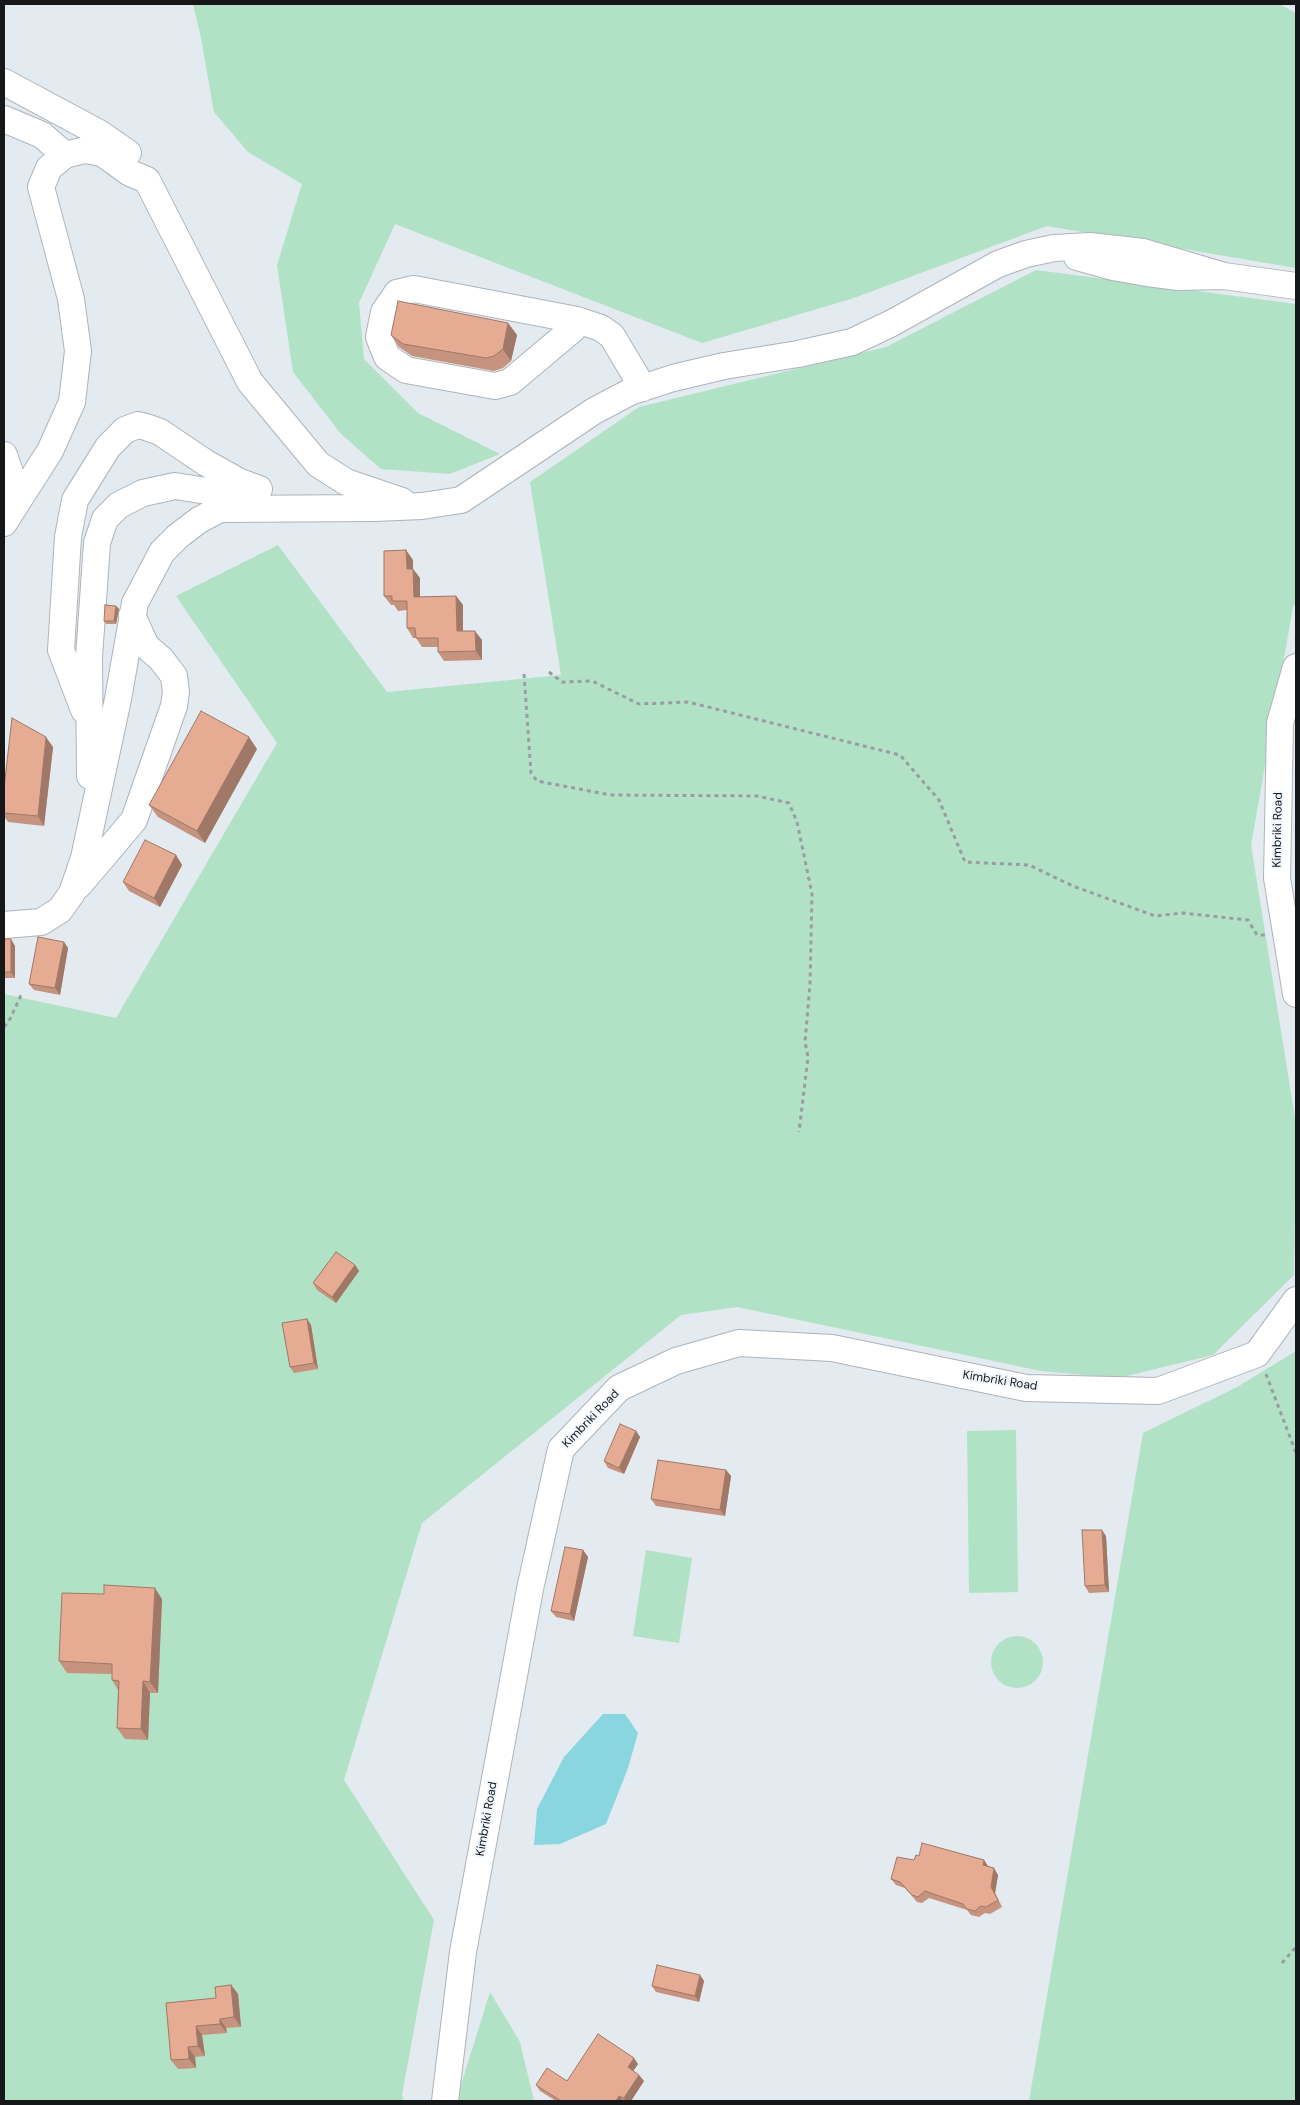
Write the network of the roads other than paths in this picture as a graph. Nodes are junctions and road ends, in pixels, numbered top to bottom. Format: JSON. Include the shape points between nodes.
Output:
{"nodes":[{"id":1,"x":4,"y":82,"type":"edge"},
{"id":2,"x":56,"y":110,"type":"junction"},
{"id":3,"x":4,"y":119,"type":"edge"},
{"id":4,"x":42,"y":135,"type":"junction"},
{"id":5,"x":64,"y":155,"type":"junction"},
{"id":6,"x":147,"y":180,"type":"junction"},
{"id":7,"x":1296,"y":286,"type":"edge"},
{"id":8,"x":207,"y":296,"type":"junction"},
{"id":9,"x":577,"y":320,"type":"junction"},
{"id":10,"x":643,"y":388,"type":"junction"},
{"id":11,"x":4,"y":455,"type":"edge"},
{"id":12,"x":266,"y":492,"type":"junction"},
{"id":13,"x":382,"y":503,"type":"junction"},
{"id":14,"x":7,"y":517,"type":"edge"},
{"id":15,"x":132,"y":615,"type":"junction"},
{"id":16,"x":1296,"y":667,"type":"edge"},
{"id":17,"x":90,"y":723,"type":"junction"},
{"id":18,"x":90,"y":829,"type":"junction"},
{"id":19,"x":72,"y":894,"type":"junction"},
{"id":20,"x":4,"y":925,"type":"edge"},
{"id":21,"x":1296,"y":994,"type":"edge"},
{"id":22,"x":1296,"y":1300,"type":"edge"},
{"id":23,"x":445,"y":2101,"type":"edge"}],
"edges":[{"from":1,"to":2,"type":"street"},
{"from":2,"to":4,"type":"street"},
{"from":2,"to":6,"type":"street","via":[[130,153]]},
{"from":3,"to":4,"type":"street"},
{"from":4,"to":5,"type":"street"},
{"from":5,"to":6,"type":"street","via":[[85,150],[102,153],[130,173]]},
{"from":5,"to":14,"type":"street","via":[[49,168],[41,187],[71,299],[78,351],[72,402],[50,451]]},
{"from":6,"to":8,"type":"street"},
{"from":7,"to":10,"type":"street","via":[[1224,276],[1143,252],[1090,246],[1054,248],[998,264],[852,342],[724,366]]},
{"from":8,"to":13,"type":"street","via":[[250,382],[318,464]]},
{"from":8,"to":13,"type":"street","via":[[215,343],[244,402],[302,469],[334,486]]},
{"from":9,"to":9,"type":"street","via":[[414,289],[397,293],[384,312],[378,337],[387,356],[406,370],[494,386],[510,382],[573,329]]},
{"from":9,"to":10,"type":"street","via":[[601,328],[612,336]]},
{"from":10,"to":13,"type":"street","via":[[594,411],[467,497],[422,506]]},
{"from":11,"to":14,"type":"street","via":[[13,481]]},
{"from":12,"to":13,"type":"street"},
{"from":12,"to":17,"type":"street","via":[[220,493],[174,486],[143,493],[119,505],[105,519],[97,543],[93,580]]},
{"from":12,"to":17,"type":"street","via":[[232,477],[160,432],[138,425],[125,430],[108,446],[75,500],[68,536],[61,650]]},
{"from":13,"to":15,"type":"street","via":[[220,509],[198,520],[162,552],[139,594]]},
{"from":15,"to":18,"type":"street"},
{"from":15,"to":19,"type":"street","via":[[146,646],[174,676],[174,706],[134,820]]},
{"from":16,"to":21,"type":"street","name":"Kimbriki Road","via":[[1280,723],[1277,878]]},
{"from":17,"to":18,"type":"street"},
{"from":18,"to":19,"type":"street"},
{"from":19,"to":20,"type":"street","via":[[60,910],[41,922]]},
{"from":22,"to":23,"type":"street","name":"Kimbriki Road","via":[[1257,1354],[1158,1391],[1026,1388],[832,1348],[739,1342],[676,1361],[619,1388],[561,1449],[530,1589],[463,1952]]}]}
